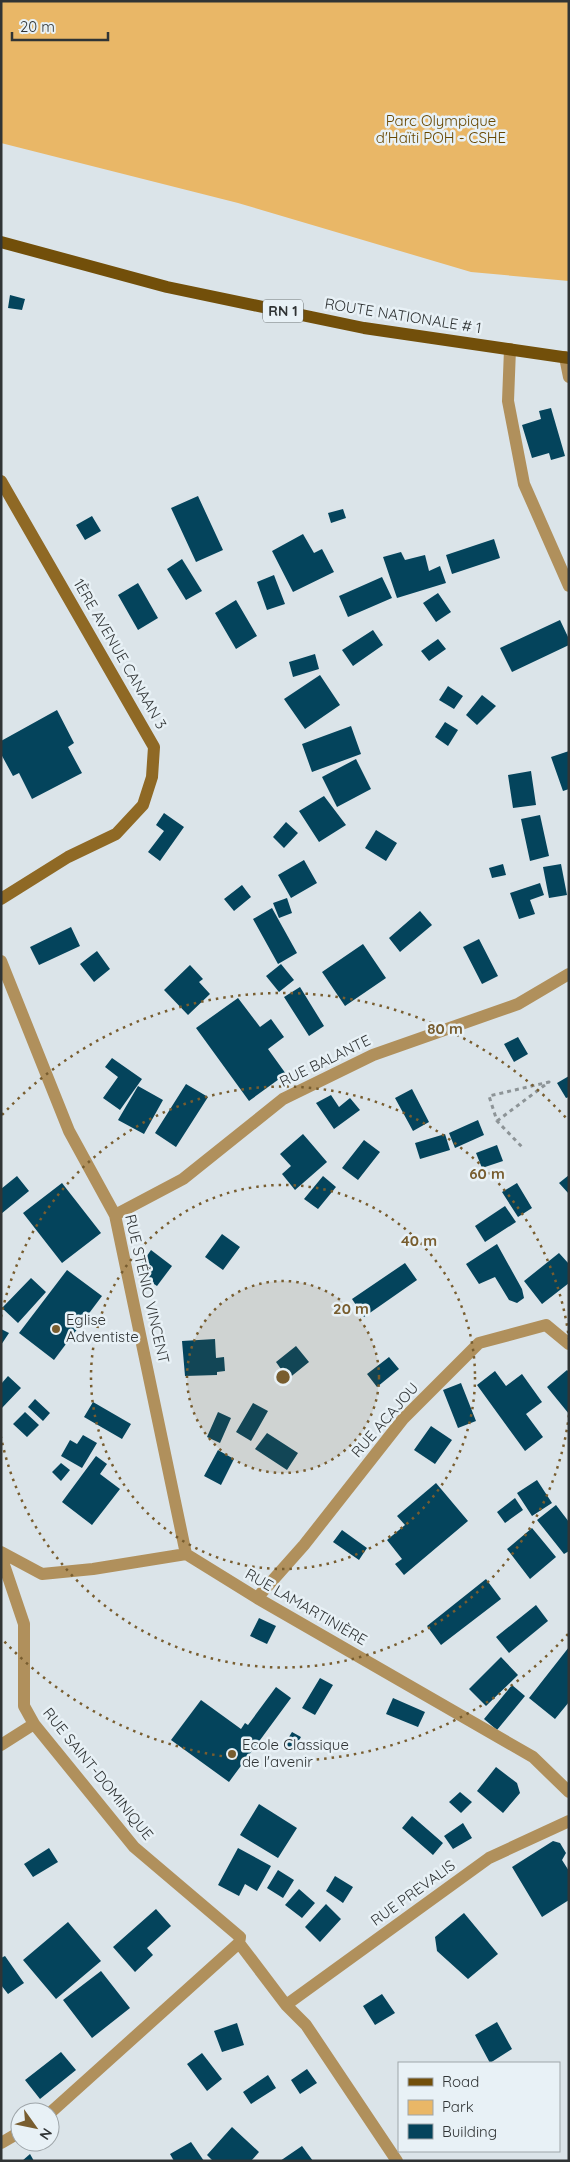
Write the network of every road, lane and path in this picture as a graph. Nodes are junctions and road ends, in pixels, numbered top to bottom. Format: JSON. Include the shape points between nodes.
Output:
{"nodes":[{"id":1,"x":1,"y":242,"type":"edge"},
{"id":2,"x":510,"y":349,"type":"junction"},
{"id":3,"x":567,"y":358,"type":"edge"},
{"id":4,"x":569,"y":377,"type":"edge"},
{"id":5,"x":1,"y":481,"type":"edge"},
{"id":6,"x":569,"y":586,"type":"edge"},
{"id":7,"x":1,"y":899,"type":"edge"},
{"id":8,"x":1,"y":960,"type":"edge"},
{"id":9,"x":569,"y":974,"type":"edge"},
{"id":10,"x":497,"y":1121,"type":"junction"},
{"id":11,"x":523,"y":1148,"type":"dead end"},
{"id":12,"x":115,"y":1215,"type":"junction"},
{"id":13,"x":569,"y":1344,"type":"edge"},
{"id":14,"x":1,"y":1552,"type":"edge"},
{"id":15,"x":186,"y":1554,"type":"junction"},
{"id":16,"x":1,"y":1556,"type":"edge"},
{"id":17,"x":257,"y":1598,"type":"junction"},
{"id":18,"x":34,"y":1724,"type":"junction"},
{"id":19,"x":1,"y":1746,"type":"edge"},
{"id":20,"x":569,"y":1792,"type":"edge"},
{"id":21,"x":569,"y":1822,"type":"edge"},
{"id":22,"x":239,"y":1943,"type":"junction"},
{"id":23,"x":286,"y":2005,"type":"junction"},
{"id":24,"x":60,"y":2103,"type":"edge"},
{"id":25,"x":397,"y":2161,"type":"edge"}],
"edges":[{"from":1,"to":2,"type":"main road","name":"ROUTE NATIONALE # 1","number":"RN 1","via":[[176,289],[364,328]]},
{"from":2,"to":3,"type":"main road","name":"ROUTE NATIONALE # 1","number":"RN 1"},
{"from":2,"to":6,"type":"street","via":[[508,401],[524,484]]},
{"from":3,"to":4,"type":"street"},
{"from":5,"to":7,"type":"main road","name":"1ÈRE AVENUE CANAAN 3","via":[[154,747],[152,777],[143,805],[116,834],[68,857]]},
{"from":8,"to":12,"type":"street","name":"RUE STÉNIO VINCENT","via":[[69,1130]]},
{"from":9,"to":12,"type":"street","name":"RUE BALANTE","via":[[518,1004],[373,1055],[283,1099],[183,1179]]},
{"from":10,"to":10,"type":"path","via":[[489,1096],[549,1082],[520,1105]]},
{"from":10,"to":11,"type":"path"},
{"from":12,"to":15,"type":"street","name":"RUE STÉNIO VINCENT"},
{"from":13,"to":17,"type":"street","name":"RUE ACAJOU","via":[[546,1325],[479,1343],[404,1419],[304,1545]]},
{"from":14,"to":15,"type":"street","via":[[42,1574]]},
{"from":15,"to":17,"type":"street","name":"RUE LAMARTINIÈRE"},
{"from":16,"to":18,"type":"street","name":"RUE SAINT-DOMINIQUE","via":[[24,1624],[24,1706]]},
{"from":17,"to":20,"type":"street","name":"RUE LAMARTINIÈRE","via":[[533,1757]]},
{"from":18,"to":19,"type":"street"},
{"from":18,"to":22,"type":"street","name":"RUE SAINT-DOMINIQUE","via":[[134,1848],[240,1937]]},
{"from":21,"to":23,"type":"street","name":"RUE PREVALIS","via":[[489,1858]]},
{"from":22,"to":23,"type":"street","name":"RUE SAINT-DOMINIQUE"},
{"from":22,"to":24,"type":"street"},
{"from":23,"to":25,"type":"street","name":"RUE SAINT-DOMINIQUE","via":[[306,2025]]}]}
